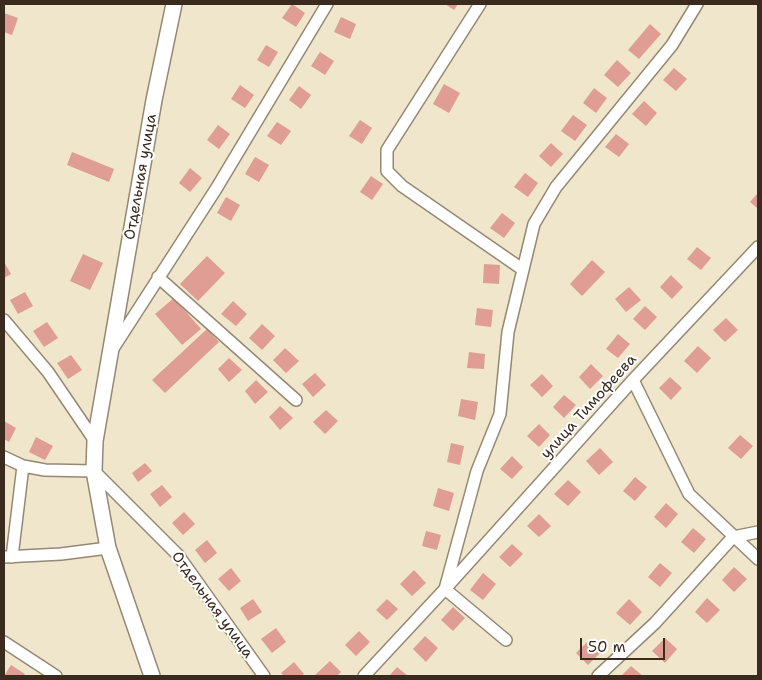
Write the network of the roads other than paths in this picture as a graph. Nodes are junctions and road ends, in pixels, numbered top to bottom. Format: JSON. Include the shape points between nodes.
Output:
{"nodes":[{"id":1,"x":174,"y":4,"type":"edge"},
{"id":2,"x":327,"y":4,"type":"edge"},
{"id":3,"x":480,"y":4,"type":"edge"},
{"id":4,"x":697,"y":4,"type":"edge"},
{"id":5,"x":758,"y":247,"type":"edge"},
{"id":6,"x":522,"y":269,"type":"junction"},
{"id":7,"x":158,"y":277,"type":"junction"},
{"id":8,"x":4,"y":320,"type":"edge"},
{"id":9,"x":111,"y":351,"type":"junction"},
{"id":10,"x":633,"y":380,"type":"junction"},
{"id":11,"x":296,"y":400,"type":"dead end"},
{"id":12,"x":95,"y":441,"type":"junction"},
{"id":13,"x":4,"y":457,"type":"edge"},
{"id":14,"x":24,"y":466,"type":"junction"},
{"id":15,"x":94,"y":471,"type":"junction"},
{"id":16,"x":758,"y":532,"type":"edge"},
{"id":17,"x":733,"y":537,"type":"junction"},
{"id":18,"x":108,"y":548,"type":"junction"},
{"id":19,"x":8,"y":557,"type":"edge"},
{"id":20,"x":758,"y":559,"type":"edge"},
{"id":21,"x":446,"y":589,"type":"junction"},
{"id":22,"x":506,"y":640,"type":"dead end"},
{"id":23,"x":4,"y":642,"type":"edge"},
{"id":24,"x":56,"y":676,"type":"edge"},
{"id":25,"x":152,"y":676,"type":"edge"},
{"id":26,"x":264,"y":676,"type":"edge"},
{"id":27,"x":364,"y":676,"type":"edge"},
{"id":28,"x":598,"y":676,"type":"edge"}],
"edges":[{"from":1,"to":9,"type":"main road","name":"Отдельная улица","via":[[154,100]]},
{"from":2,"to":7,"type":"street","name":"Отдельная улица","via":[[216,189]]},
{"from":3,"to":6,"type":"street","via":[[387,150],[387,172],[402,186]]},
{"from":4,"to":6,"type":"street","name":"улица Тимофеева","via":[[672,45],[556,187],[534,224]]},
{"from":5,"to":10,"type":"street","name":"улица Тимофеева"},
{"from":6,"to":21,"type":"street","name":"улица Тимофеева","via":[[508,332],[500,414],[477,471]]},
{"from":7,"to":9,"type":"street","name":"Отдельная улица"},
{"from":7,"to":11,"type":"street"},
{"from":8,"to":12,"type":"street","via":[[48,372]]},
{"from":9,"to":12,"type":"main road","name":"Отдельная улица"},
{"from":10,"to":17,"type":"street","via":[[689,494]]},
{"from":10,"to":21,"type":"street","name":"улица Тимофеева"},
{"from":12,"to":15,"type":"main road","name":"Отдельная улица"},
{"from":13,"to":14,"type":"street"},
{"from":14,"to":15,"type":"street"},
{"from":14,"to":19,"type":"street"},
{"from":15,"to":18,"type":"main road","name":"Отдельная улица"},
{"from":15,"to":26,"type":"street","name":"Отдельная улица","via":[[178,555]]},
{"from":16,"to":17,"type":"street"},
{"from":17,"to":20,"type":"street"},
{"from":17,"to":28,"type":"street","via":[[655,623]]},
{"from":18,"to":19,"type":"street"},
{"from":18,"to":25,"type":"main road","name":"Отдельная улица"},
{"from":21,"to":22,"type":"street"},
{"from":21,"to":27,"type":"street","name":"улица Тимофеева"},
{"from":23,"to":24,"type":"street"}]}
